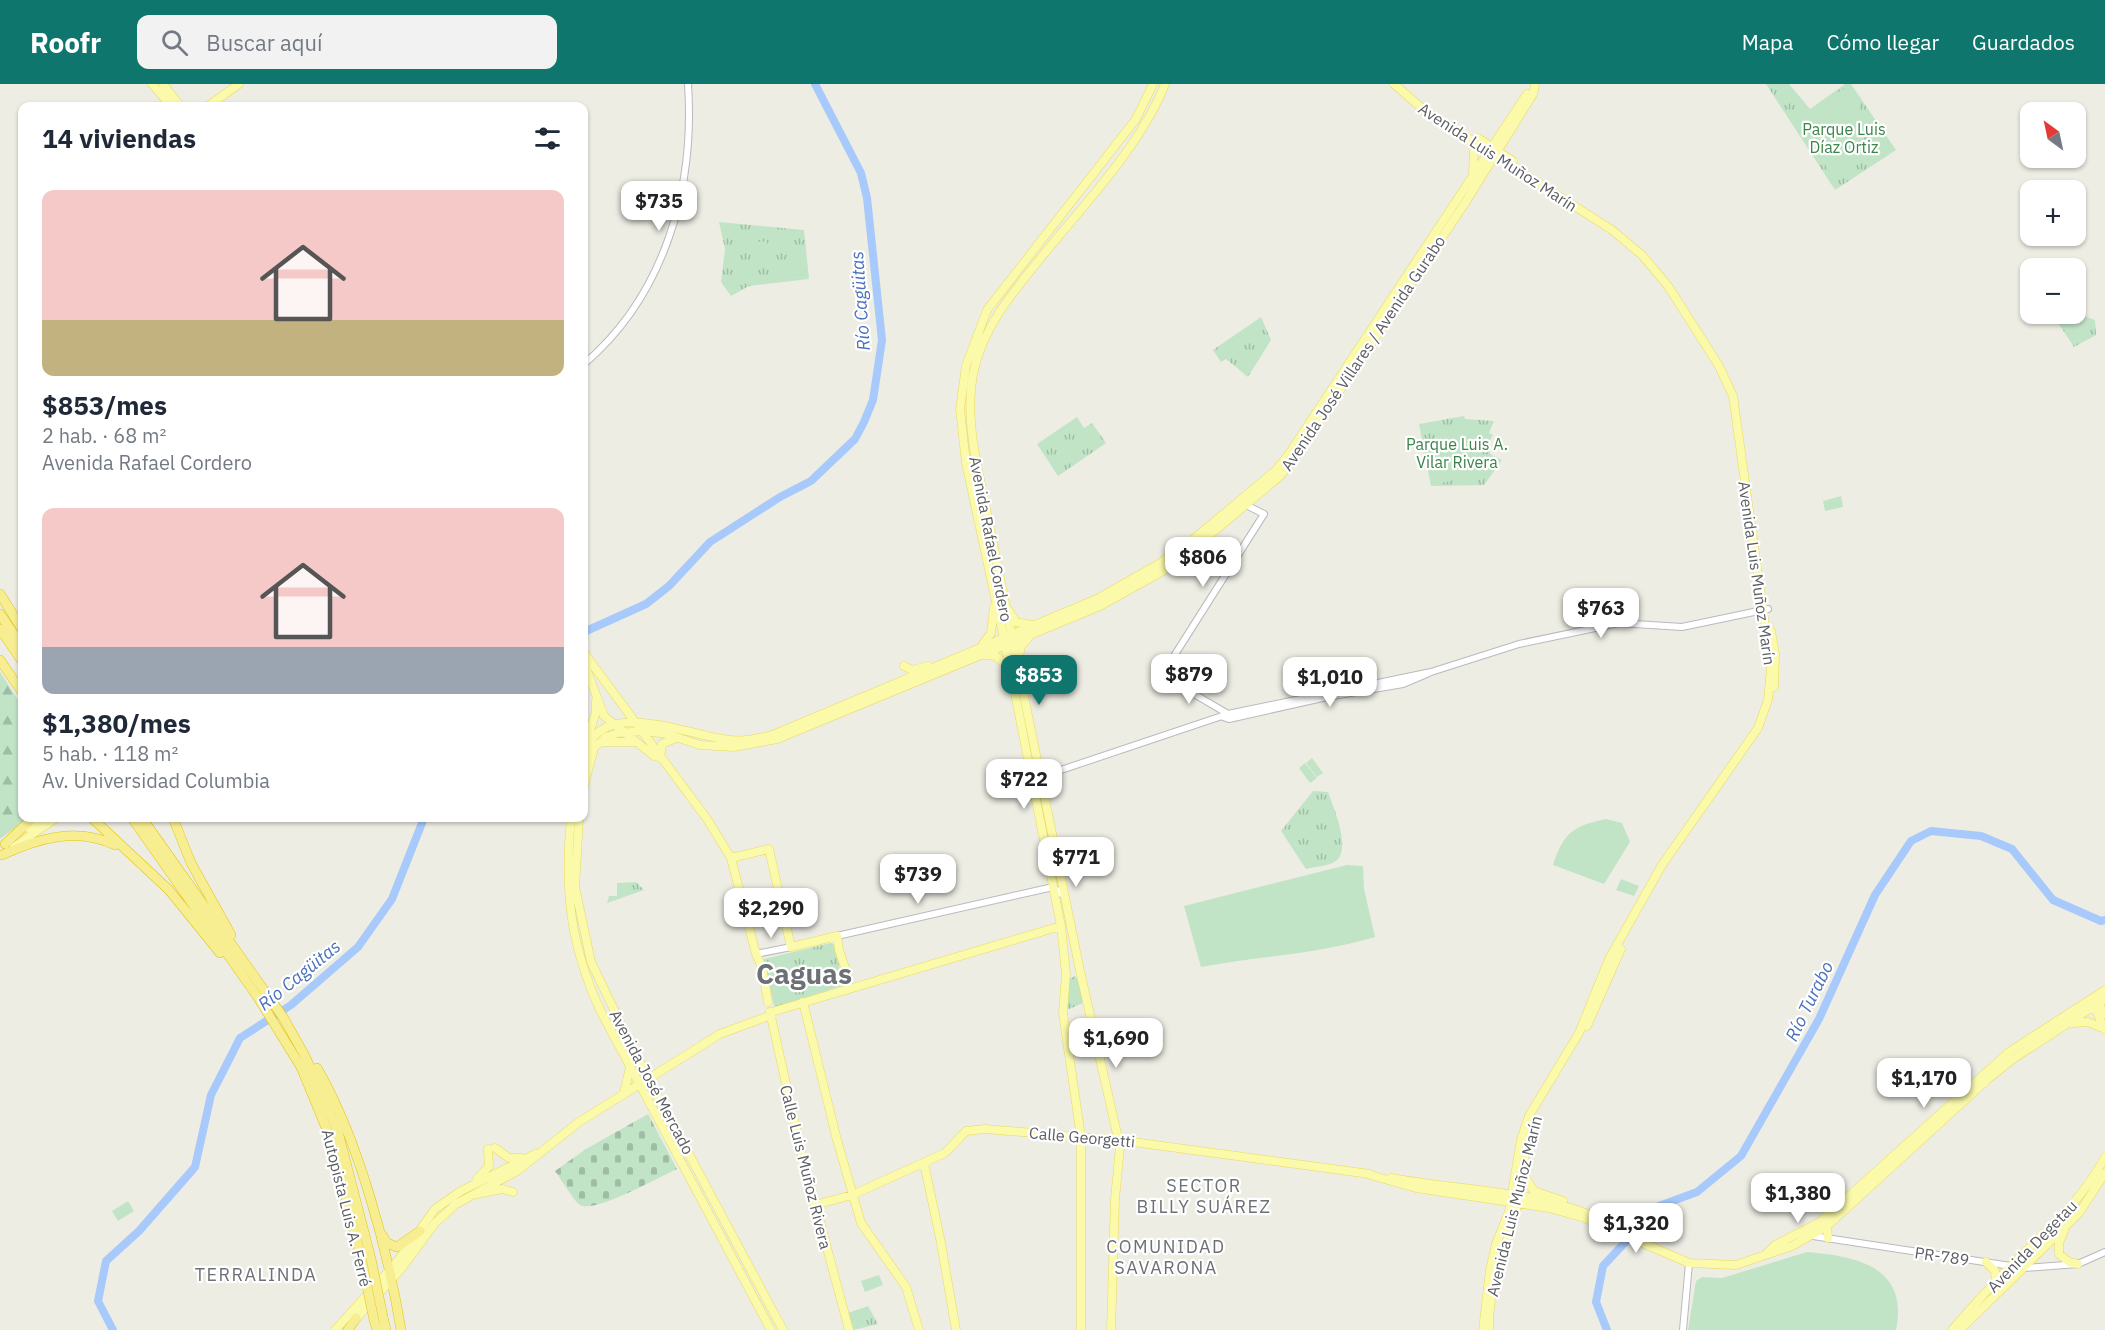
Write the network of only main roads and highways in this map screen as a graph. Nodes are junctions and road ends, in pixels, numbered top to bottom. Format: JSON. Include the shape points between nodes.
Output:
{"nodes":[{"id":1,"x":152,"y":84,"type":"edge"},
{"id":2,"x":163,"y":84,"type":"edge"},
{"id":3,"x":239,"y":84,"type":"edge"},
{"id":4,"x":245,"y":84,"type":"edge"},
{"id":5,"x":1153,"y":84,"type":"edge"},
{"id":6,"x":1164,"y":84,"type":"edge"},
{"id":7,"x":1394,"y":84,"type":"edge"},
{"id":8,"x":1400,"y":84,"type":"edge"},
{"id":9,"x":1536,"y":85,"type":"edge"},
{"id":10,"x":168,"y":102,"type":"edge"},
{"id":11,"x":177,"y":102,"type":"edge"},
{"id":12,"x":214,"y":102,"type":"edge"},
{"id":13,"x":220,"y":102,"type":"edge"},
{"id":14,"x":1504,"y":134,"type":"junction"},
{"id":15,"x":1470,"y":139,"type":"junction"},
{"id":16,"x":1481,"y":141,"type":"junction"},
{"id":17,"x":1494,"y":151,"type":"junction"},
{"id":18,"x":1506,"y":159,"type":"junction"},
{"id":19,"x":1485,"y":170,"type":"junction"},
{"id":20,"x":1472,"y":177,"type":"junction"},
{"id":21,"x":972,"y":386,"type":"junction"},
{"id":22,"x":960,"y":409,"type":"junction"},
{"id":23,"x":970,"y":428,"type":"junction"},
{"id":24,"x":992,"y":589,"type":"junction"},
{"id":25,"x":0,"y":594,"type":"edge"},
{"id":26,"x":0,"y":601,"type":"edge"},
{"id":27,"x":1004,"y":604,"type":"junction"},
{"id":28,"x":0,"y":614,"type":"edge"},
{"id":29,"x":1064,"y":617,"type":"junction"},
{"id":30,"x":18,"y":623,"type":"edge"},
{"id":31,"x":18,"y":625,"type":"edge"},
{"id":32,"x":0,"y":629,"type":"edge"},
{"id":33,"x":1033,"y":629,"type":"junction"},
{"id":34,"x":1008,"y":639,"type":"junction"},
{"id":35,"x":18,"y":640,"type":"edge"},
{"id":36,"x":981,"y":646,"type":"junction"},
{"id":37,"x":18,"y":655,"type":"edge"},
{"id":38,"x":978,"y":655,"type":"junction"},
{"id":39,"x":957,"y":659,"type":"junction"},
{"id":40,"x":0,"y":660,"type":"edge"},
{"id":41,"x":588,"y":661,"type":"edge"},
{"id":42,"x":588,"y":666,"type":"edge"},
{"id":43,"x":904,"y":666,"type":"dead end"},
{"id":44,"x":1014,"y":672,"type":"junction"},
{"id":45,"x":900,"y":682,"type":"junction"},
{"id":46,"x":18,"y":686,"type":"edge"},
{"id":47,"x":595,"y":688,"type":"junction"},
{"id":48,"x":876,"y":698,"type":"junction"},
{"id":49,"x":622,"y":706,"type":"junction"},
{"id":50,"x":634,"y":722,"type":"junction"},
{"id":51,"x":650,"y":723,"type":"junction"},
{"id":52,"x":613,"y":725,"type":"junction"},
{"id":53,"x":640,"y":731,"type":"junction"},
{"id":54,"x":623,"y":732,"type":"junction"},
{"id":55,"x":678,"y":738,"type":"junction"},
{"id":56,"x":588,"y":739,"type":"edge"},
{"id":57,"x":598,"y":742,"type":"junction"},
{"id":58,"x":636,"y":742,"type":"junction"},
{"id":59,"x":588,"y":746,"type":"edge"},
{"id":60,"x":660,"y":760,"type":"junction"},
{"id":61,"x":588,"y":768,"type":"edge"},
{"id":62,"x":29,"y":822,"type":"edge"},
{"id":63,"x":37,"y":822,"type":"edge"},
{"id":64,"x":49,"y":822,"type":"edge"},
{"id":65,"x":96,"y":822,"type":"edge"},
{"id":66,"x":135,"y":822,"type":"edge"},
{"id":67,"x":145,"y":822,"type":"edge"},
{"id":68,"x":174,"y":822,"type":"edge"},
{"id":69,"x":179,"y":822,"type":"edge"},
{"id":70,"x":571,"y":822,"type":"edge"},
{"id":71,"x":579,"y":822,"type":"edge"},
{"id":72,"x":1683,"y":837,"type":"junction"},
{"id":73,"x":123,"y":849,"type":"junction"},
{"id":74,"x":2,"y":851,"type":"edge"},
{"id":75,"x":731,"y":858,"type":"junction"},
{"id":76,"x":198,"y":874,"type":"junction"},
{"id":77,"x":1061,"y":926,"type":"junction"},
{"id":78,"x":247,"y":966,"type":"junction"},
{"id":79,"x":245,"y":979,"type":"junction"},
{"id":80,"x":850,"y":983,"type":"junction"},
{"id":81,"x":2105,"y":990,"type":"edge"},
{"id":82,"x":263,"y":997,"type":"junction"},
{"id":83,"x":2100,"y":1001,"type":"edge"},
{"id":84,"x":803,"y":1002,"type":"junction"},
{"id":85,"x":770,"y":1014,"type":"junction"},
{"id":86,"x":2105,"y":1014,"type":"edge"},
{"id":87,"x":2065,"y":1025,"type":"junction"},
{"id":88,"x":2105,"y":1030,"type":"edge"},
{"id":89,"x":288,"y":1033,"type":"junction"},
{"id":90,"x":2036,"y":1035,"type":"junction"},
{"id":91,"x":630,"y":1065,"type":"junction"},
{"id":92,"x":648,"y":1078,"type":"junction"},
{"id":93,"x":640,"y":1083,"type":"junction"},
{"id":94,"x":624,"y":1093,"type":"junction"},
{"id":95,"x":1081,"y":1137,"type":"junction"},
{"id":96,"x":1118,"y":1140,"type":"junction"},
{"id":97,"x":536,"y":1154,"type":"junction"},
{"id":98,"x":1898,"y":1156,"type":"junction"},
{"id":99,"x":527,"y":1157,"type":"junction"},
{"id":100,"x":2105,"y":1157,"type":"edge"},
{"id":101,"x":924,"y":1163,"type":"junction"},
{"id":102,"x":1523,"y":1173,"type":"junction"},
{"id":103,"x":2105,"y":1173,"type":"edge"},
{"id":104,"x":471,"y":1191,"type":"junction"},
{"id":105,"x":513,"y":1192,"type":"dead end"},
{"id":106,"x":1851,"y":1193,"type":"junction"},
{"id":107,"x":852,"y":1195,"type":"junction"},
{"id":108,"x":1515,"y":1199,"type":"junction"},
{"id":109,"x":815,"y":1205,"type":"junction"},
{"id":110,"x":1571,"y":1207,"type":"junction"},
{"id":111,"x":2072,"y":1220,"type":"junction"},
{"id":112,"x":376,"y":1225,"type":"junction"},
{"id":113,"x":1827,"y":1226,"type":"junction"},
{"id":114,"x":420,"y":1231,"type":"junction"},
{"id":115,"x":1617,"y":1231,"type":"junction"},
{"id":116,"x":1813,"y":1236,"type":"junction"},
{"id":117,"x":1828,"y":1238,"type":"road end"},
{"id":118,"x":1783,"y":1241,"type":"junction"},
{"id":119,"x":1765,"y":1254,"type":"junction"},
{"id":120,"x":1493,"y":1258,"type":"junction"},
{"id":121,"x":1986,"y":1262,"type":"road end"},
{"id":122,"x":2078,"y":1264,"type":"road end"},
{"id":123,"x":391,"y":1274,"type":"junction"},
{"id":124,"x":1996,"y":1283,"type":"junction"},
{"id":125,"x":1490,"y":1303,"type":"junction"},
{"id":126,"x":356,"y":1318,"type":"joint"},
{"id":127,"x":379,"y":1318,"type":"junction"},
{"id":128,"x":335,"y":1330,"type":"edge"},
{"id":129,"x":347,"y":1330,"type":"edge"},
{"id":130,"x":377,"y":1330,"type":"edge"},
{"id":131,"x":386,"y":1330,"type":"edge"},
{"id":132,"x":401,"y":1330,"type":"edge"},
{"id":133,"x":771,"y":1330,"type":"edge"},
{"id":134,"x":783,"y":1330,"type":"edge"},
{"id":135,"x":849,"y":1330,"type":"edge"},
{"id":136,"x":919,"y":1330,"type":"edge"},
{"id":137,"x":956,"y":1330,"type":"edge"},
{"id":138,"x":1081,"y":1330,"type":"edge"},
{"id":139,"x":1111,"y":1330,"type":"edge"},
{"id":140,"x":1486,"y":1330,"type":"edge"},
{"id":141,"x":1952,"y":1330,"type":"edge"},
{"id":142,"x":1960,"y":1330,"type":"edge"}],
"edges":[{"from":1,"to":10,"type":"main road"},
{"from":2,"to":11,"type":"main road"},
{"from":3,"to":12,"type":"main road"},
{"from":4,"to":13,"type":"main road"},
{"from":5,"to":22,"type":"main road","name":"Avenida Rafael Cordero","via":[[1136,119],[987,310],[966,366]]},
{"from":6,"to":21,"type":"main road","name":"Avenida Rafael Cordero","via":[[1154,111],[995,316],[981,345]]},
{"from":7,"to":15,"type":"main road","name":"Avenida Luis Muñoz Marín","via":[[1424,110]]},
{"from":8,"to":16,"type":"main road","name":"Avenida Luis Muñoz Marín"},
{"from":9,"to":14,"type":"main road","name":"Avenida José Villares / Avenida Gurabo"},
{"from":14,"to":16,"type":"main road"},
{"from":14,"to":17,"type":"main road","name":"Avenida José Villares / Avenida Gurabo"},
{"from":14,"to":18,"type":"main road"},
{"from":15,"to":17,"type":"main road","name":"Avenida Luis Muñoz Marín"},
{"from":15,"to":20,"type":"main road","via":[[1474,151]]},
{"from":16,"to":17,"type":"main road","name":"Avenida Luis Muñoz Marín"},
{"from":17,"to":18,"type":"main road","name":"Avenida Luis Muñoz Marín"},
{"from":17,"to":19,"type":"main road","name":"Avenida José Villares / Avenida Gurabo"},
{"from":17,"to":20,"type":"main road","name":"Avenida José Villares / Avenida Gurabo"},
{"from":18,"to":19,"type":"main road"},
{"from":18,"to":72,"type":"main road","name":"Avenida Luis Muñoz Marín","via":[[1612,230],[1642,255],[1668,286],[1719,366],[1733,396],[1765,609],[1770,684],[1758,733]]},
{"from":19,"to":29,"type":"main road","name":"Avenida José Villares / Avenida Gurabo","via":[[1280,476],[1161,572],[1100,606]]},
{"from":20,"to":29,"type":"main road","name":"Avenida José Villares / Avenida Gurabo","via":[[1275,471],[1189,543]]},
{"from":21,"to":22,"type":"main road"},
{"from":21,"to":23,"type":"main road","name":"Avenida Rafael Cordero"},
{"from":22,"to":23,"type":"main road"},
{"from":22,"to":24,"type":"main road","name":"Avenida Rafael Cordero","via":[[966,464]]},
{"from":23,"to":27,"type":"main road","name":"Avenida Rafael Cordero"},
{"from":24,"to":34,"type":"main road","name":"Avenida Rafael Cordero"},
{"from":24,"to":36,"type":"main road","via":[[994,624]]},
{"from":25,"to":30,"type":"highway"},
{"from":26,"to":31,"type":"highway"},
{"from":27,"to":33,"type":"main road","via":[[1016,622]]},
{"from":27,"to":34,"type":"main road","name":"Avenida Rafael Cordero"},
{"from":28,"to":35,"type":"highway"},
{"from":29,"to":33,"type":"main road","name":"Avenida José Villares / Avenida Gurabo"},
{"from":32,"to":37,"type":"highway"},
{"from":33,"to":34,"type":"main road","name":"Avenida José Villares / Avenida Gurabo"},
{"from":33,"to":44,"type":"main road","via":[[1021,646]]},
{"from":34,"to":36,"type":"main road","name":"Avenida José Villares / Avenida Gurabo"},
{"from":34,"to":38,"type":"main road","name":"Avenida José Villares / Avenida Gurabo"},
{"from":34,"to":44,"type":"main road","name":"Avenida Rafael Cordero"},
{"from":36,"to":39,"type":"main road","name":"Avenida José Villares / Avenida Gurabo"},
{"from":38,"to":39,"type":"main road","name":"Avenida José Villares / Avenida Gurabo"},
{"from":38,"to":44,"type":"main road","via":[[996,656]]},
{"from":39,"to":43,"type":"main road","via":[[912,670]]},
{"from":39,"to":45,"type":"main road","name":"Avenida José Villares / Avenida Gurabo"},
{"from":39,"to":48,"type":"main road","name":"Avenida José Villares / Avenida Gurabo"},
{"from":40,"to":46,"type":"highway"},
{"from":41,"to":49,"type":"main road"},
{"from":42,"to":47,"type":"main road"},
{"from":44,"to":77,"type":"main road","name":"Avenida Rafael Cordero"},
{"from":44,"to":96,"type":"main road","name":"Avenida Rafael Cordero","via":[[1041,777]]},
{"from":45,"to":48,"type":"main road"},
{"from":45,"to":51,"type":"main road","name":"Avenida José Villares / Avenida Gurabo","via":[[758,739],[723,739]]},
{"from":47,"to":52,"type":"main road","via":[[602,711]]},
{"from":47,"to":56,"type":"main road","via":[[596,712]]},
{"from":48,"to":55,"type":"main road","name":"Avenida José Villares / Avenida Gurabo","via":[[760,744],[734,747]]},
{"from":49,"to":50,"type":"main road"},
{"from":49,"to":51,"type":"main road"},
{"from":50,"to":51,"type":"main road","name":"Avenida José Villares / Avenida Gurabo"},
{"from":50,"to":52,"type":"main road"},
{"from":50,"to":53,"type":"main road"},
{"from":52,"to":54,"type":"main road"},
{"from":52,"to":59,"type":"main road","via":[[596,733]]},
{"from":53,"to":54,"type":"main road"},
{"from":53,"to":55,"type":"main road","name":"Avenida José Villares / Avenida Gurabo"},
{"from":53,"to":60,"type":"main road"},
{"from":54,"to":57,"type":"main road"},
{"from":54,"to":58,"type":"main road"},
{"from":55,"to":60,"type":"main road","via":[[662,744]]},
{"from":57,"to":58,"type":"main road"},
{"from":57,"to":61,"type":"main road"},
{"from":58,"to":60,"type":"main road"},
{"from":60,"to":75,"type":"main road","name":"Calle Luis Muñoz Rivera","via":[[707,819]]},
{"from":62,"to":74,"type":"highway"},
{"from":63,"to":74,"type":"main road"},
{"from":64,"to":74,"type":"main road"},
{"from":65,"to":73,"type":"highway"},
{"from":66,"to":79,"type":"highway","name":"Autopista Luis A. Ferré"},
{"from":67,"to":78,"type":"highway","name":"Autopista Luis A. Ferré"},
{"from":68,"to":76,"type":"highway"},
{"from":69,"to":76,"type":"highway"},
{"from":70,"to":91,"type":"main road","name":"Avenida José Mercado","via":[[567,899],[576,946],[593,995]]},
{"from":71,"to":92,"type":"main road","name":"Avenida José Mercado","via":[[576,887],[591,962]]},
{"from":72,"to":102,"type":"main road","name":"Avenida Luis Muñoz Marín","via":[[1611,966],[1584,1033],[1535,1114]]},
{"from":72,"to":108,"type":"main road","name":"Avenida Luis Muñoz Marín","via":[[1609,959],[1579,1033],[1529,1116],[1521,1140]]},
{"from":73,"to":74,"type":"highway","via":[[105,840],[75,835]]},
{"from":73,"to":79,"type":"highway","via":[[169,890]]},
{"from":75,"to":80,"type":"main road","via":[[769,849],[791,947],[837,936]]},
{"from":75,"to":85,"type":"main road","name":"Calle Luis Muñoz Rivera"},
{"from":76,"to":78,"type":"highway"},
{"from":77,"to":80,"type":"main road","via":[[859,988]]},
{"from":77,"to":95,"type":"main road","name":"Avenida Rafael Cordero","via":[[1066,974],[1063,1013]]},
{"from":78,"to":82,"type":"highway","name":"Autopista Luis A. Ferré"},
{"from":79,"to":82,"type":"highway","name":"Autopista Luis A. Ferré"},
{"from":80,"to":84,"type":"main road"},
{"from":81,"to":90,"type":"main road"},
{"from":82,"to":89,"type":"highway","name":"Autopista Luis A. Ferré"},
{"from":83,"to":86,"type":"main road"},
{"from":83,"to":87,"type":"main road"},
{"from":83,"to":88,"type":"main road"},
{"from":83,"to":90,"type":"main road"},
{"from":84,"to":85,"type":"main road"},
{"from":84,"to":107,"type":"main road"},
{"from":85,"to":92,"type":"main road","via":[[720,1034]]},
{"from":85,"to":109,"type":"main road","name":"Calle Luis Muñoz Rivera"},
{"from":87,"to":88,"type":"main road","via":[[2088,1022]]},
{"from":87,"to":98,"type":"main road","via":[[1996,1072]]},
{"from":89,"to":112,"type":"highway","via":[[304,1045],[338,1111]]},
{"from":89,"to":127,"type":"highway","name":"Autopista Luis A. Ferré","bridge":true,"via":[[316,1078],[338,1132]]},
{"from":90,"to":98,"type":"main road","via":[[1983,1073]]},
{"from":91,"to":93,"type":"main road","name":"Avenida José Mercado"},
{"from":91,"to":94,"type":"main road"},
{"from":92,"to":93,"type":"main road"},
{"from":92,"to":134,"type":"main road","name":"Avenida José Mercado"},
{"from":93,"to":94,"type":"main road"},
{"from":93,"to":133,"type":"main road","name":"Avenida José Mercado"},
{"from":94,"to":97,"type":"main road"},
{"from":95,"to":96,"type":"main road","name":"Calle Georgetti"},
{"from":95,"to":101,"type":"main road","name":"Calle Georgetti","via":[[966,1131],[945,1153]]},
{"from":95,"to":138,"type":"main road","name":"Avenida Rafael Cordero"},
{"from":96,"to":108,"type":"main road","name":"Calle Georgetti"},
{"from":96,"to":139,"type":"main road","name":"Avenida Rafael Cordero"},
{"from":97,"to":99,"type":"main road"},
{"from":97,"to":104,"type":"main road","via":[[517,1171]]},
{"from":98,"to":106,"type":"main road"},
{"from":98,"to":113,"type":"main road"},
{"from":99,"to":104,"type":"main road"},
{"from":99,"to":104,"type":"main road","via":[[509,1158],[492,1148],[489,1166]]},
{"from":100,"to":124,"type":"main road","name":"Avenida Degetau","via":[[2071,1209]]},
{"from":101,"to":107,"type":"main road","name":"Calle Georgetti"},
{"from":101,"to":137,"type":"main road"},
{"from":102,"to":108,"type":"main road","name":"Avenida Luis Muñoz Marín"},
{"from":102,"to":110,"type":"main road","via":[[1534,1191]]},
{"from":103,"to":111,"type":"main road","name":"Avenida Degetau"},
{"from":104,"to":105,"type":"main road"},
{"from":104,"to":114,"type":"main road","via":[[435,1209]]},
{"from":104,"to":123,"type":"main road","via":[[435,1223]]},
{"from":106,"to":116,"type":"main road"},
{"from":106,"to":118,"type":"main road","via":[[1820,1222]]},
{"from":107,"to":109,"type":"main road","name":"Calle Georgetti"},
{"from":107,"to":136,"type":"main road","via":[[861,1223],[906,1287]]},
{"from":108,"to":110,"type":"main road"},
{"from":108,"to":115,"type":"main road"},
{"from":108,"to":120,"type":"main road","name":"Avenida Luis Muñoz Marín"},
{"from":108,"to":125,"type":"main road","name":"Avenida Luis Muñoz Marín"},
{"from":109,"to":135,"type":"main road","name":"Calle Luis Muñoz Rivera"},
{"from":110,"to":115,"type":"main road"},
{"from":111,"to":122,"type":"main road","via":[[2058,1248],[2062,1257]]},
{"from":111,"to":142,"type":"main road","name":"Avenida Degetau"},
{"from":112,"to":114,"type":"highway","via":[[387,1243],[397,1247]]},
{"from":112,"to":123,"type":"highway"},
{"from":113,"to":116,"type":"main road"},
{"from":113,"to":117,"type":"main road"},
{"from":114,"to":123,"type":"main road"},
{"from":115,"to":119,"type":"main road","via":[[1689,1263],[1736,1265]]},
{"from":116,"to":118,"type":"main road"},
{"from":116,"to":119,"type":"main road"},
{"from":118,"to":119,"type":"main road"},
{"from":120,"to":125,"type":"main road"},
{"from":120,"to":140,"type":"main road","name":"Avenida Luis Muñoz Marín","via":[[1485,1292]]},
{"from":121,"to":124,"type":"main road","via":[[1995,1271]]},
{"from":123,"to":126,"type":"main road"},
{"from":123,"to":128,"type":"main road"},
{"from":123,"to":132,"type":"highway"},
{"from":124,"to":141,"type":"main road","name":"Avenida Degetau"},
{"from":125,"to":140,"type":"main road","name":"Avenida Luis Muñoz Marín"},
{"from":126,"to":129,"type":"highway"},
{"from":127,"to":130,"type":"highway","name":"Autopista Luis A. Ferré"},
{"from":127,"to":131,"type":"highway","name":"Autopista Luis A. Ferré"}]}
